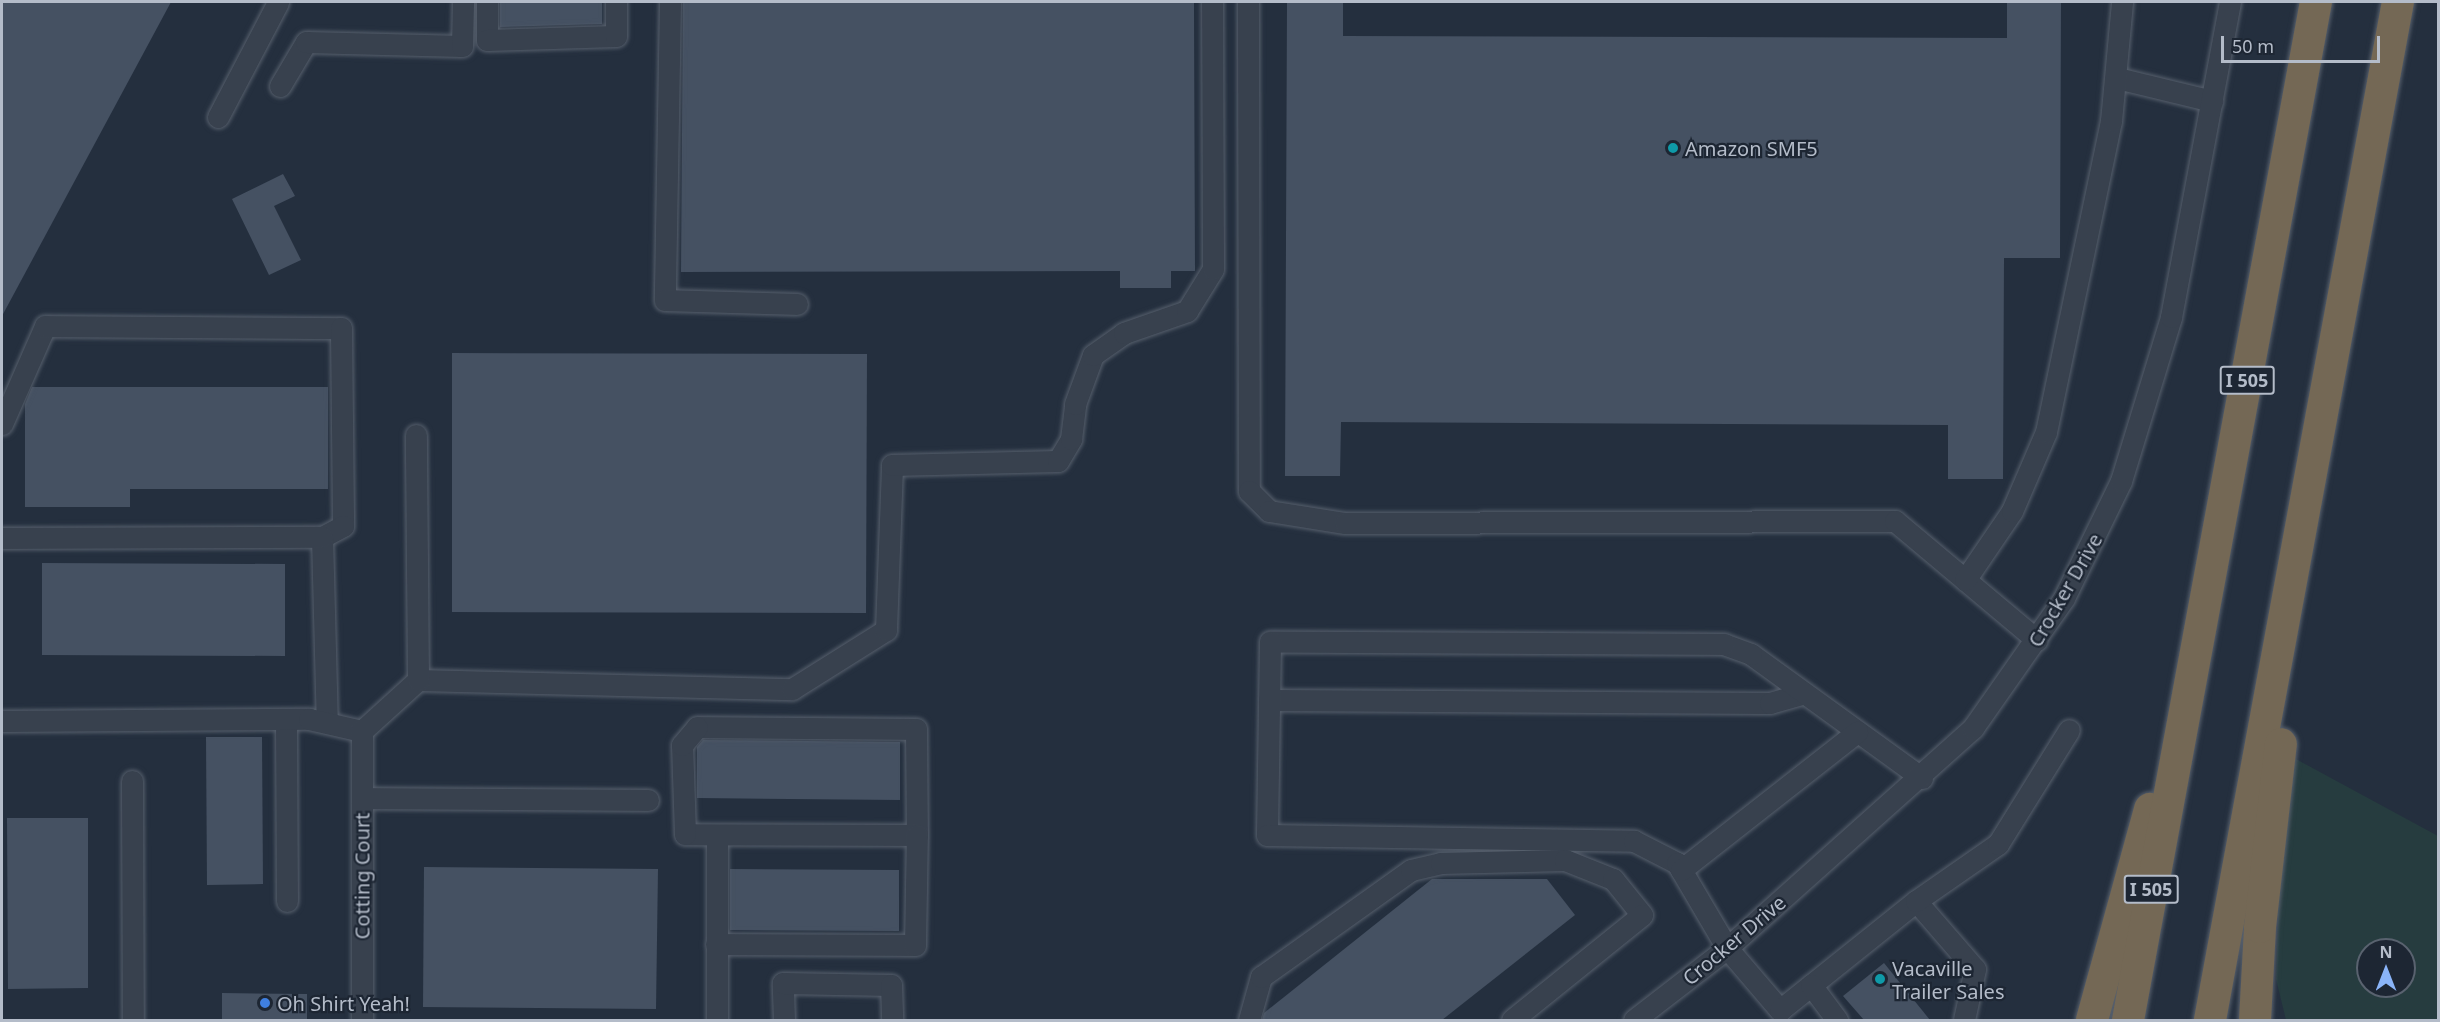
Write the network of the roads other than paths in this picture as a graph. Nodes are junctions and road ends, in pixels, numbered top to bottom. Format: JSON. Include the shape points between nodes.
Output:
{"nodes":[{"id":1,"x":278,"y":2,"type":"edge"},
{"id":2,"x":463,"y":2,"type":"edge"},
{"id":3,"x":487,"y":2,"type":"edge"},
{"id":4,"x":616,"y":2,"type":"edge"},
{"id":5,"x":670,"y":2,"type":"edge"},
{"id":6,"x":1212,"y":2,"type":"edge"},
{"id":7,"x":1248,"y":2,"type":"edge"},
{"id":8,"x":2122,"y":2,"type":"edge"},
{"id":9,"x":2230,"y":2,"type":"edge"},
{"id":10,"x":2316,"y":2,"type":"edge"},
{"id":11,"x":2398,"y":2,"type":"edge"},
{"id":12,"x":2117,"y":78,"type":"junction"},
{"id":13,"x":280,"y":86,"type":"dead end"},
{"id":14,"x":2212,"y":101,"type":"junction"},
{"id":15,"x":218,"y":117,"type":"dead end"},
{"id":16,"x":797,"y":304,"type":"dead end"},
{"id":17,"x":2,"y":424,"type":"edge"},
{"id":18,"x":416,"y":435,"type":"dead end"},
{"id":19,"x":2312,"y":471,"type":"junction"},
{"id":20,"x":322,"y":537,"type":"junction"},
{"id":21,"x":2,"y":538,"type":"edge"},
{"id":22,"x":1965,"y":579,"type":"junction"},
{"id":23,"x":2037,"y":640,"type":"junction"},
{"id":24,"x":418,"y":680,"type":"junction"},
{"id":25,"x":1804,"y":693,"type":"junction"},
{"id":26,"x":1269,"y":700,"type":"junction"},
{"id":27,"x":286,"y":719,"type":"junction"},
{"id":28,"x":2,"y":721,"type":"edge"},
{"id":29,"x":327,"y":722,"type":"junction"},
{"id":30,"x":2069,"y":730,"type":"dead end"},
{"id":31,"x":362,"y":731,"type":"junction"},
{"id":32,"x":1857,"y":732,"type":"junction"},
{"id":33,"x":2175,"y":757,"type":"junction"},
{"id":34,"x":1922,"y":778,"type":"junction"},
{"id":35,"x":132,"y":781,"type":"dead end"},
{"id":36,"x":362,"y":798,"type":"junction"},
{"id":37,"x":648,"y":800,"type":"dead end"},
{"id":38,"x":717,"y":835,"type":"junction"},
{"id":39,"x":917,"y":835,"type":"junction"},
{"id":40,"x":1681,"y":870,"type":"junction"},
{"id":41,"x":287,"y":901,"type":"dead end"},
{"id":42,"x":1916,"y":901,"type":"junction"},
{"id":43,"x":716,"y":944,"type":"junction"},
{"id":44,"x":1727,"y":948,"type":"junction"},
{"id":45,"x":1811,"y":985,"type":"junction"},
{"id":46,"x":133,"y":1020,"type":"edge"},
{"id":47,"x":362,"y":1020,"type":"edge"},
{"id":48,"x":717,"y":1020,"type":"edge"},
{"id":49,"x":784,"y":1020,"type":"edge"},
{"id":50,"x":892,"y":1020,"type":"edge"},
{"id":51,"x":1249,"y":1020,"type":"edge"},
{"id":52,"x":1512,"y":1020,"type":"edge"},
{"id":53,"x":1634,"y":1020,"type":"edge"},
{"id":54,"x":1837,"y":1020,"type":"edge"},
{"id":55,"x":1964,"y":1020,"type":"edge"},
{"id":56,"x":2092,"y":1020,"type":"edge"},
{"id":57,"x":2128,"y":1020,"type":"edge"},
{"id":58,"x":2210,"y":1020,"type":"edge"},
{"id":59,"x":2255,"y":1020,"type":"edge"}],
"edges":[{"from":1,"to":15,"type":"street"},
{"from":2,"to":13,"type":"street","via":[[462,46],[306,42]]},
{"from":3,"to":4,"type":"street","via":[[487,40],[616,36]]},
{"from":5,"to":16,"type":"street","via":[[665,300]]},
{"from":6,"to":24,"type":"street","via":[[1213,269],[1187,311],[1124,333],[1093,355],[1075,404],[1071,439],[1058,460],[892,465],[886,630],[792,689]]},
{"from":7,"to":22,"type":"street","via":[[1249,491],[1269,510],[1345,523],[1895,521]]},
{"from":8,"to":12,"type":"street"},
{"from":9,"to":14,"type":"street","name":"Crocker Drive"},
{"from":10,"to":33,"type":"highway","number":"I 505"},
{"from":11,"to":19,"type":"highway"},
{"from":12,"to":14,"type":"street"},
{"from":12,"to":22,"type":"street","via":[[2046,432],[2012,511]]},
{"from":14,"to":23,"type":"street","name":"Crocker Drive","via":[[2171,316],[2121,481],[2090,549]]},
{"from":17,"to":20,"type":"street","via":[[45,326],[341,328],[343,526]]},
{"from":18,"to":24,"type":"street"},
{"from":19,"to":58,"type":"highway"},
{"from":19,"to":59,"type":"highway","via":[[2260,927]]},
{"from":20,"to":21,"type":"street"},
{"from":20,"to":29,"type":"street"},
{"from":22,"to":23,"type":"street"},
{"from":23,"to":34,"type":"street","name":"Crocker Drive","via":[[1973,728]]},
{"from":24,"to":31,"type":"street"},
{"from":25,"to":26,"type":"street","via":[[1770,704]]},
{"from":25,"to":26,"type":"street","via":[[1751,654],[1724,644],[1270,642]]},
{"from":25,"to":32,"type":"street"},
{"from":26,"to":40,"type":"street","via":[[1267,835],[1634,841]]},
{"from":27,"to":28,"type":"street"},
{"from":27,"to":29,"type":"street"},
{"from":27,"to":41,"type":"street"},
{"from":29,"to":31,"type":"street"},
{"from":30,"to":42,"type":"street","via":[[1998,844]]},
{"from":31,"to":36,"type":"street","name":"Cotting Court"},
{"from":32,"to":34,"type":"street"},
{"from":32,"to":40,"type":"street"},
{"from":33,"to":56,"type":"highway","via":[[2141,830]]},
{"from":33,"to":57,"type":"highway","number":"I 505"},
{"from":34,"to":44,"type":"street","name":"Crocker Drive"},
{"from":35,"to":46,"type":"street"},
{"from":36,"to":37,"type":"street"},
{"from":36,"to":47,"type":"street","name":"Cotting Court"},
{"from":38,"to":39,"type":"street"},
{"from":38,"to":39,"type":"street","via":[[685,834],[682,745],[697,727],[916,729]]},
{"from":38,"to":43,"type":"street"},
{"from":39,"to":43,"type":"street","via":[[915,945]]},
{"from":40,"to":44,"type":"street"},
{"from":42,"to":45,"type":"street"},
{"from":42,"to":55,"type":"street","via":[[1975,969]]},
{"from":43,"to":48,"type":"street"},
{"from":44,"to":45,"type":"street","via":[[1780,1010]]},
{"from":44,"to":53,"type":"street","name":"Crocker Drive"},
{"from":45,"to":54,"type":"street"},
{"from":49,"to":50,"type":"street","via":[[783,983],[891,986]]},
{"from":51,"to":52,"type":"street","via":[[1261,977],[1411,870],[1442,863],[1564,860],[1613,879],[1642,915]]}]}
